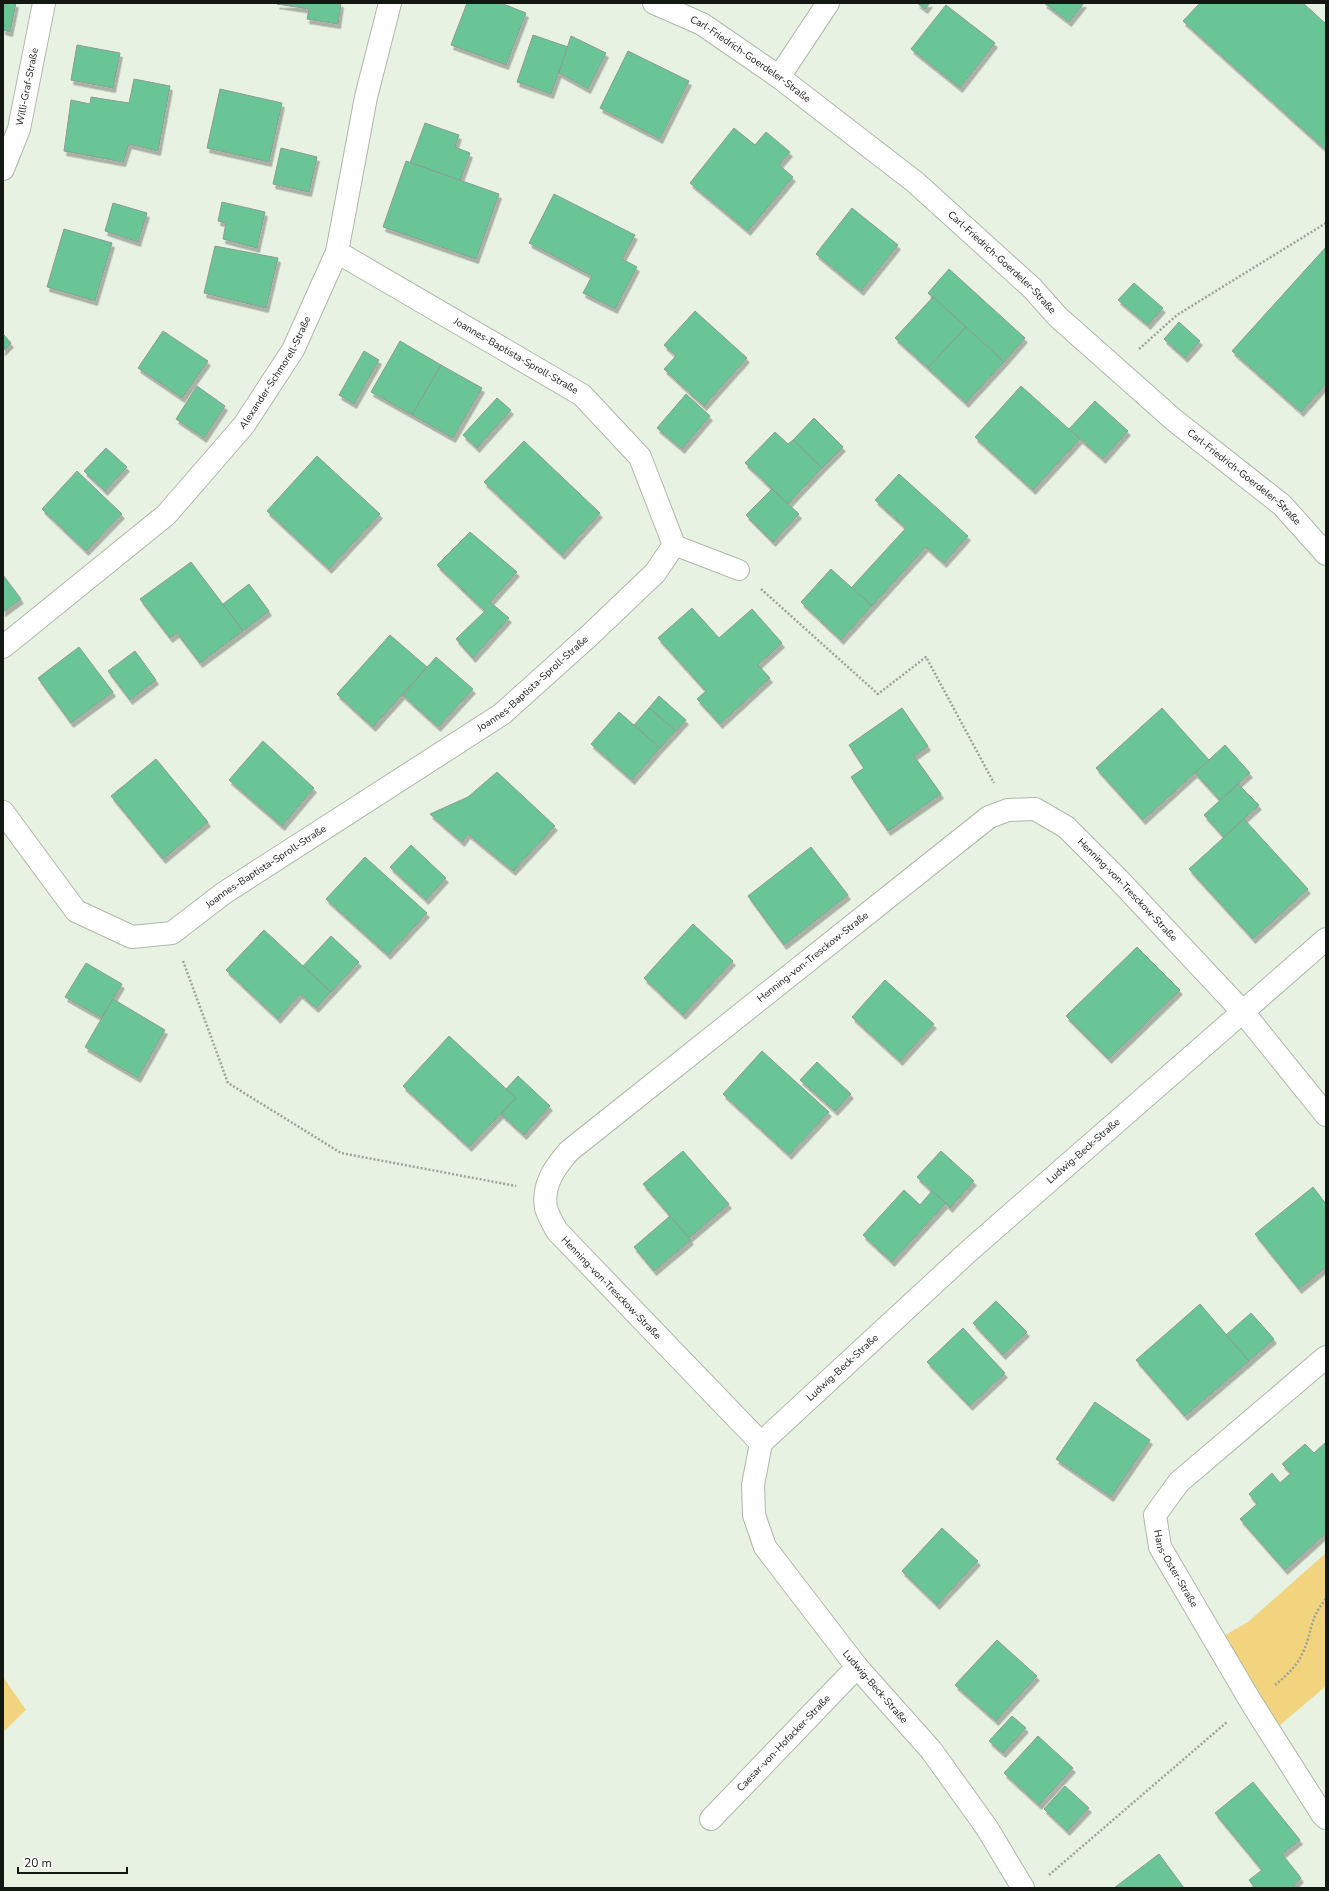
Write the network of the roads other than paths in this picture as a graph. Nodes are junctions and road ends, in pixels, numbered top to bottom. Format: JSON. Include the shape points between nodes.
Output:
{"nodes":[{"id":1,"x":44,"y":3,"type":"edge"},
{"id":2,"x":390,"y":3,"type":"edge"},
{"id":3,"x":654,"y":3,"type":"edge"},
{"id":4,"x":828,"y":3,"type":"edge"},
{"id":5,"x":779,"y":77,"type":"junction"},
{"id":6,"x":3,"y":169,"type":"edge"},
{"id":7,"x":337,"y":252,"type":"junction"},
{"id":8,"x":674,"y":545,"type":"junction"},
{"id":9,"x":1326,"y":554,"type":"edge"},
{"id":10,"x":739,"y":570,"type":"road end"},
{"id":11,"x":3,"y":647,"type":"edge"},
{"id":12,"x":3,"y":812,"type":"edge"},
{"id":13,"x":1326,"y":939,"type":"edge"},
{"id":14,"x":1243,"y":1012,"type":"junction"},
{"id":15,"x":1326,"y":1114,"type":"edge"},
{"id":16,"x":1326,"y":1357,"type":"edge"},
{"id":17,"x":761,"y":1443,"type":"junction"},
{"id":18,"x":856,"y":1667,"type":"junction"},
{"id":19,"x":1326,"y":1818,"type":"edge"},
{"id":20,"x":711,"y":1820,"type":"dead end"},
{"id":21,"x":1023,"y":1888,"type":"edge"}],
"edges":[{"from":1,"to":6,"type":"street","name":"Willi-Graf-Straße","via":[[19,129]]},
{"from":2,"to":7,"type":"street","name":"Alexander-Schmorell-Straße","via":[[366,98]]},
{"from":3,"to":5,"type":"street","name":"Carl-Friedrich-Goerdeler-Straße","via":[[702,24]]},
{"from":4,"to":5,"type":"street"},
{"from":5,"to":9,"type":"street","name":"Carl-Friedrich-Goerdeler-Straße","via":[[915,182],[1032,288],[1058,317],[1174,420],[1282,505]]},
{"from":7,"to":8,"type":"street","name":"Joannes-Baptista-Sproll-Straße","via":[[582,394],[640,456]]},
{"from":7,"to":11,"type":"street","name":"Alexander-Schmorell-Straße","via":[[293,350],[244,425],[166,515]]},
{"from":8,"to":10,"type":"lane"},
{"from":8,"to":12,"type":"street","name":"Joannes-Baptista-Sproll-Straße","via":[[655,573],[502,714],[224,893],[172,933],[132,937],[76,911]]},
{"from":13,"to":14,"type":"street","name":"Ludwig-Beck-Straße"},
{"from":14,"to":15,"type":"street","name":"Henning-von-Tresckow-Straße"},
{"from":14,"to":17,"type":"street","name":"Ludwig-Beck-Straße","via":[[969,1251]]},
{"from":14,"to":17,"type":"street","name":"Henning-von-Tresckow-Straße","via":[[1066,827],[1035,809],[1008,810],[989,817],[569,1151],[553,1169],[546,1191],[546,1208],[557,1231]]},
{"from":16,"to":19,"type":"street","name":"Hans-Oster-Straße","via":[[1179,1482],[1155,1515],[1160,1546],[1251,1702]]},
{"from":17,"to":18,"type":"street","name":"Ludwig-Beck-Straße","via":[[753,1485],[754,1515],[765,1547]]},
{"from":18,"to":20,"type":"street","name":"Caesar-von-Hofacker-Straße"},
{"from":18,"to":21,"type":"street","name":"Ludwig-Beck-Straße","via":[[931,1750],[987,1828]]}]}
